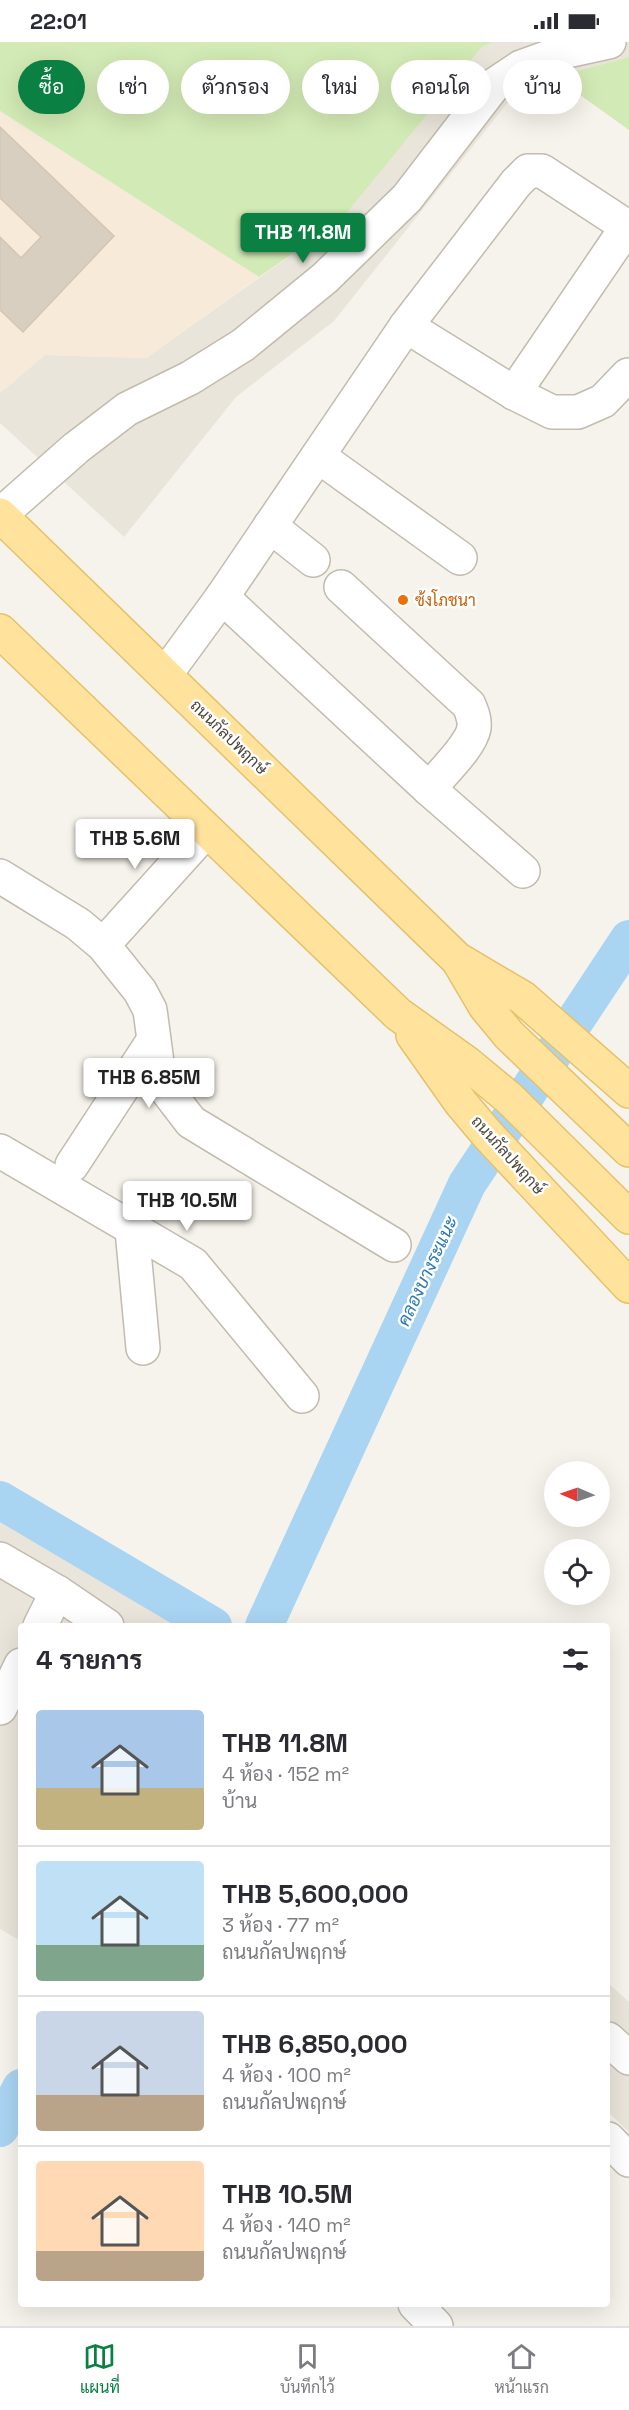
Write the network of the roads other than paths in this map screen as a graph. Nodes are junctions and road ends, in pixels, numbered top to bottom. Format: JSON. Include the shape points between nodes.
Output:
{"nodes":[{"id":1,"x":609,"y":42,"type":"edge"},
{"id":2,"x":628,"y":227,"type":"edge"},
{"id":3,"x":406,"y":326,"type":"junction"},
{"id":4,"x":628,"y":375,"type":"edge"},
{"id":5,"x":514,"y":393,"type":"junction"},
{"id":6,"x":318,"y":456,"type":"junction"},
{"id":7,"x":0,"y":515,"type":"edge"},
{"id":8,"x":270,"y":526,"type":"junction"},
{"id":9,"x":460,"y":558,"type":"dead end"},
{"id":10,"x":313,"y":560,"type":"dead end"},
{"id":11,"x":341,"y":586,"type":"dead end"},
{"id":12,"x":222,"y":597,"type":"junction"},
{"id":13,"x":2,"y":639,"type":"edge"},
{"id":14,"x":165,"y":675,"type":"junction"},
{"id":15,"x":429,"y":789,"type":"junction"},
{"id":16,"x":206,"y":831,"type":"junction"},
{"id":17,"x":523,"y":871,"type":"dead end"},
{"id":18,"x":0,"y":876,"type":"edge"},
{"id":19,"x":103,"y":945,"type":"junction"},
{"id":20,"x":457,"y":959,"type":"junction"},
{"id":21,"x":398,"y":1014,"type":"junction"},
{"id":22,"x":153,"y":1041,"type":"junction"},
{"id":23,"x":629,"y":1091,"type":"edge"},
{"id":24,"x":629,"y":1150,"type":"edge"},
{"id":25,"x":0,"y":1151,"type":"edge"},
{"id":26,"x":72,"y":1165,"type":"dead end"},
{"id":27,"x":629,"y":1217,"type":"edge"},
{"id":28,"x":132,"y":1230,"type":"junction"},
{"id":29,"x":394,"y":1245,"type":"dead end"},
{"id":30,"x":629,"y":1286,"type":"edge"},
{"id":31,"x":144,"y":1348,"type":"dead end"},
{"id":32,"x":302,"y":1396,"type":"dead end"},
{"id":33,"x":0,"y":1559,"type":"edge"},
{"id":34,"x":57,"y":1592,"type":"junction"},
{"id":35,"x":42,"y":1623,"type":"edge"},
{"id":36,"x":103,"y":1623,"type":"edge"},
{"id":37,"x":18,"y":1671,"type":"edge"},
{"id":38,"x":0,"y":1708,"type":"edge"},
{"id":39,"x":610,"y":2041,"type":"edge"},
{"id":40,"x":629,"y":2058,"type":"edge"},
{"id":41,"x":610,"y":2141,"type":"edge"},
{"id":42,"x":629,"y":2160,"type":"edge"},
{"id":43,"x":418,"y":2307,"type":"edge"},
{"id":44,"x":436,"y":2326,"type":"edge"}],
"edges":[{"from":1,"to":7,"type":"street","via":[[521,67],[494,85],[407,198],[326,278],[243,345],[127,410],[76,448]]},
{"from":2,"to":3,"type":"street","via":[[559,180],[542,171],[528,171]]},
{"from":2,"to":5,"type":"street"},
{"from":3,"to":5,"type":"street"},
{"from":3,"to":6,"type":"street"},
{"from":4,"to":5,"type":"street","via":[[603,401],[578,412],[552,412]]},
{"from":6,"to":8,"type":"street"},
{"from":6,"to":9,"type":"street"},
{"from":7,"to":14,"type":"main road","name":"ถนนกัลปพฤกษ์"},
{"from":8,"to":10,"type":"street"},
{"from":8,"to":12,"type":"street"},
{"from":11,"to":15,"type":"street","via":[[469,705],[474,730]]},
{"from":12,"to":14,"type":"street"},
{"from":12,"to":15,"type":"street"},
{"from":13,"to":16,"type":"main road","name":"ถนนกัลปพฤกษ์"},
{"from":14,"to":20,"type":"main road","name":"ถนนกัลปพฤกษ์"},
{"from":15,"to":17,"type":"street"},
{"from":16,"to":19,"type":"street"},
{"from":16,"to":21,"type":"main road","name":"ถนนกัลปพฤกษ์"},
{"from":18,"to":19,"type":"street","via":[[78,924]]},
{"from":19,"to":22,"type":"street","via":[[140,991],[150,1010]]},
{"from":20,"to":23,"type":"main road","name":"ถนนกัลปพฤกษ์","via":[[523,998]]},
{"from":20,"to":24,"type":"main road","name":"ถนนกัลปพฤกษ์","via":[[485,1006],[531,1058]]},
{"from":21,"to":27,"type":"main road","name":"ถนนกัลปพฤกษ์","via":[[509,1098]]},
{"from":21,"to":30,"type":"main road","name":"ถนนกัลปพฤกษ์","via":[[460,1103]]},
{"from":22,"to":26,"type":"street"},
{"from":22,"to":29,"type":"street","via":[[158,1070],[168,1092],[191,1122]]},
{"from":25,"to":28,"type":"street"},
{"from":28,"to":31,"type":"street"},
{"from":28,"to":32,"type":"street","via":[[194,1264]]},
{"from":33,"to":34,"type":"street"},
{"from":34,"to":35,"type":"street"},
{"from":34,"to":36,"type":"street"},
{"from":37,"to":38,"type":"street"},
{"from":39,"to":40,"type":"street"},
{"from":41,"to":42,"type":"street"},
{"from":43,"to":44,"type":"street"}]}
